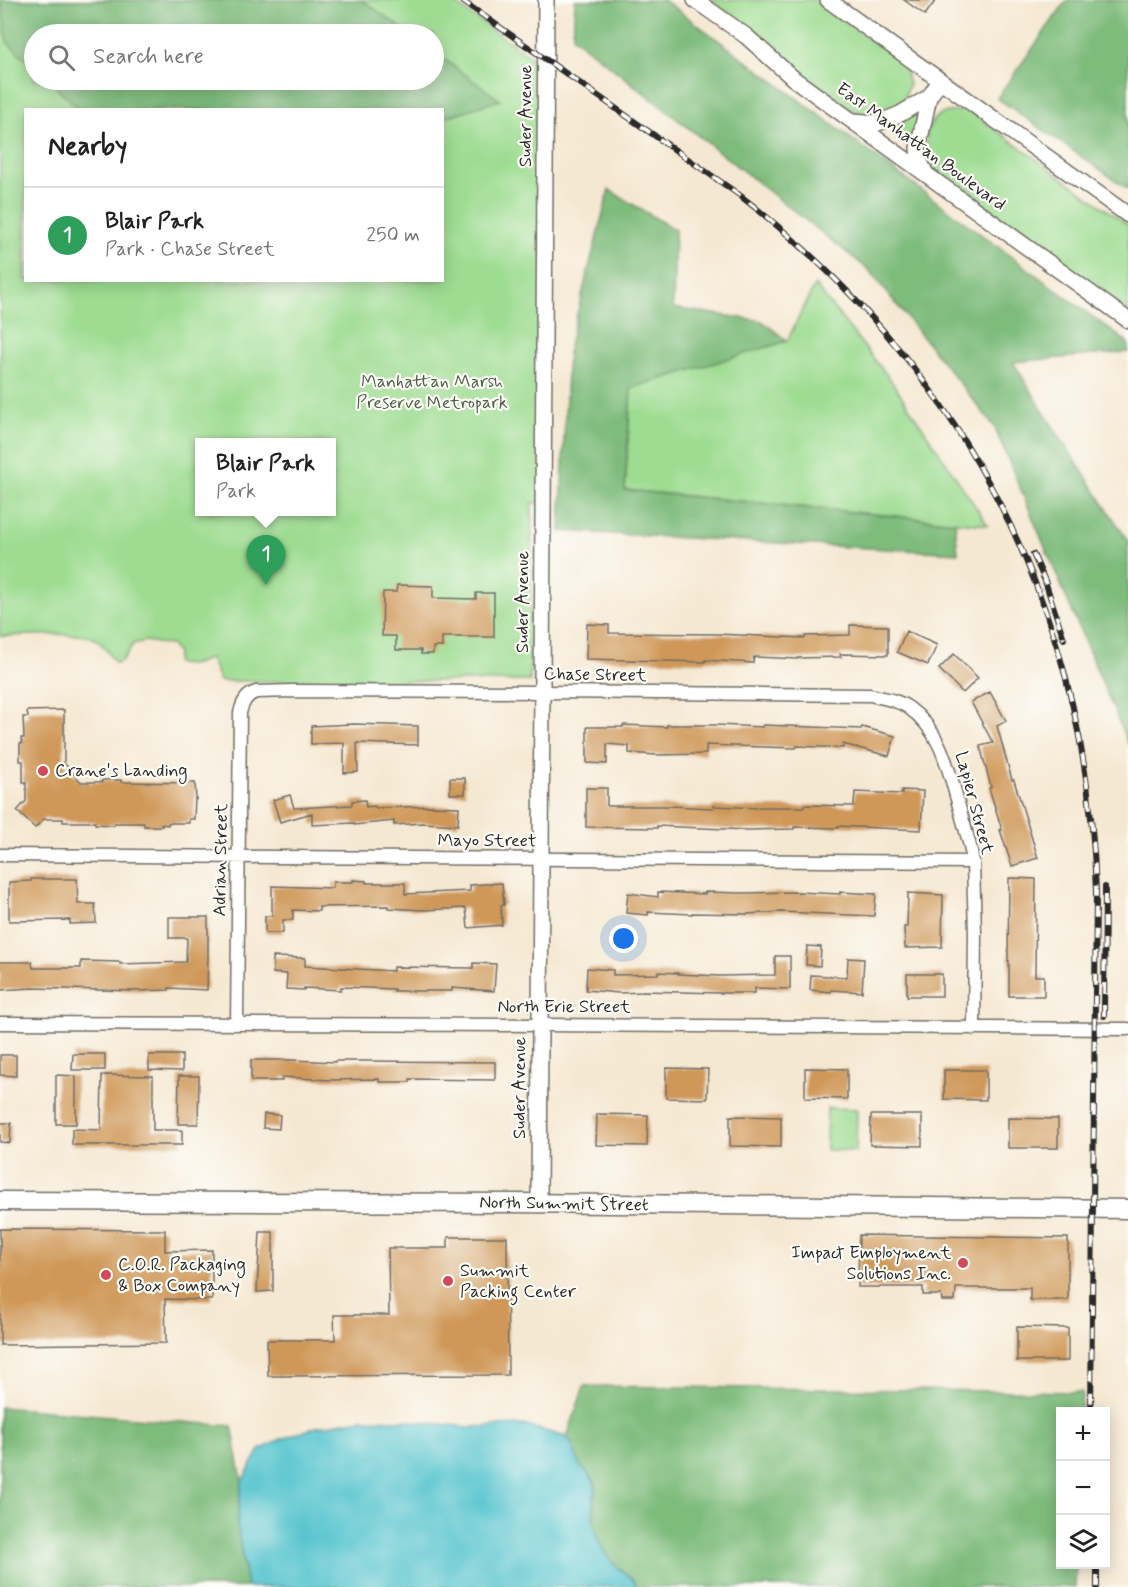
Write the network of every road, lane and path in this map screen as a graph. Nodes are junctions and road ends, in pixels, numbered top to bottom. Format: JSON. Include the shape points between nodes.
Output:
{"nodes":[{"id":1,"x":546,"y":0,"type":"edge"},
{"id":2,"x":695,"y":0,"type":"edge"},
{"id":3,"x":828,"y":0,"type":"edge"},
{"id":4,"x":940,"y":81,"type":"junction"},
{"id":5,"x":928,"y":97,"type":"junction"},
{"id":6,"x":852,"y":121,"type":"junction"},
{"id":7,"x":925,"y":173,"type":"junction"},
{"id":8,"x":1128,"y":215,"type":"edge"},
{"id":9,"x":1128,"y":320,"type":"edge"},
{"id":10,"x":542,"y":692,"type":"junction"},
{"id":11,"x":246,"y":698,"type":"joint"},
{"id":12,"x":908,"y":707,"type":"joint"},
{"id":13,"x":0,"y":855,"type":"edge"},
{"id":14,"x":239,"y":857,"type":"junction"},
{"id":15,"x":541,"y":859,"type":"junction"},
{"id":16,"x":973,"y":862,"type":"junction"},
{"id":17,"x":0,"y":1023,"type":"edge"},
{"id":18,"x":237,"y":1024,"type":"junction"},
{"id":19,"x":540,"y":1025,"type":"junction"},
{"id":20,"x":974,"y":1029,"type":"junction"},
{"id":21,"x":1128,"y":1029,"type":"edge"},
{"id":22,"x":0,"y":1201,"type":"edge"},
{"id":23,"x":539,"y":1203,"type":"junction"},
{"id":24,"x":1128,"y":1209,"type":"edge"}],
"edges":[{"from":1,"to":10,"type":"street","name":"Suder Avenue"},
{"from":2,"to":6,"type":"street","name":"East Manhattan Boulevard"},
{"from":3,"to":4,"type":"street"},
{"from":4,"to":5,"type":"street"},
{"from":4,"to":8,"type":"street"},
{"from":5,"to":6,"type":"street","via":[[878,123]]},
{"from":5,"to":7,"type":"street","via":[[918,148]]},
{"from":6,"to":7,"type":"street","name":"East Manhattan Boulevard"},
{"from":7,"to":9,"type":"street","name":"East Manhattan Boulevard"},
{"from":10,"to":11,"type":"street","name":"Chase Street","via":[[256,692]]},
{"from":10,"to":12,"type":"street","name":"Chase Street","via":[[870,695]]},
{"from":10,"to":15,"type":"street","name":"Suder Avenue"},
{"from":11,"to":14,"type":"street","name":"Adrian Street","via":[[240,713]]},
{"from":12,"to":16,"type":"street","name":"Lapier Street","via":[[931,729],[945,756]]},
{"from":13,"to":14,"type":"street","name":"Mayo Street"},
{"from":14,"to":15,"type":"street","name":"Mayo Street"},
{"from":14,"to":18,"type":"street","name":"Adrian Street"},
{"from":15,"to":16,"type":"street","name":"Mayo Street"},
{"from":15,"to":19,"type":"street","name":"Suder Avenue"},
{"from":16,"to":20,"type":"street","name":"Lapier Street"},
{"from":17,"to":18,"type":"street","name":"North Erie Street"},
{"from":18,"to":19,"type":"street","name":"North Erie Street"},
{"from":19,"to":20,"type":"street","name":"North Erie Street"},
{"from":19,"to":23,"type":"street","name":"Suder Avenue"},
{"from":20,"to":21,"type":"street","name":"North Erie Street"},
{"from":22,"to":23,"type":"main road","name":"North Summit Street"},
{"from":23,"to":24,"type":"main road","name":"North Summit Street"}]}
